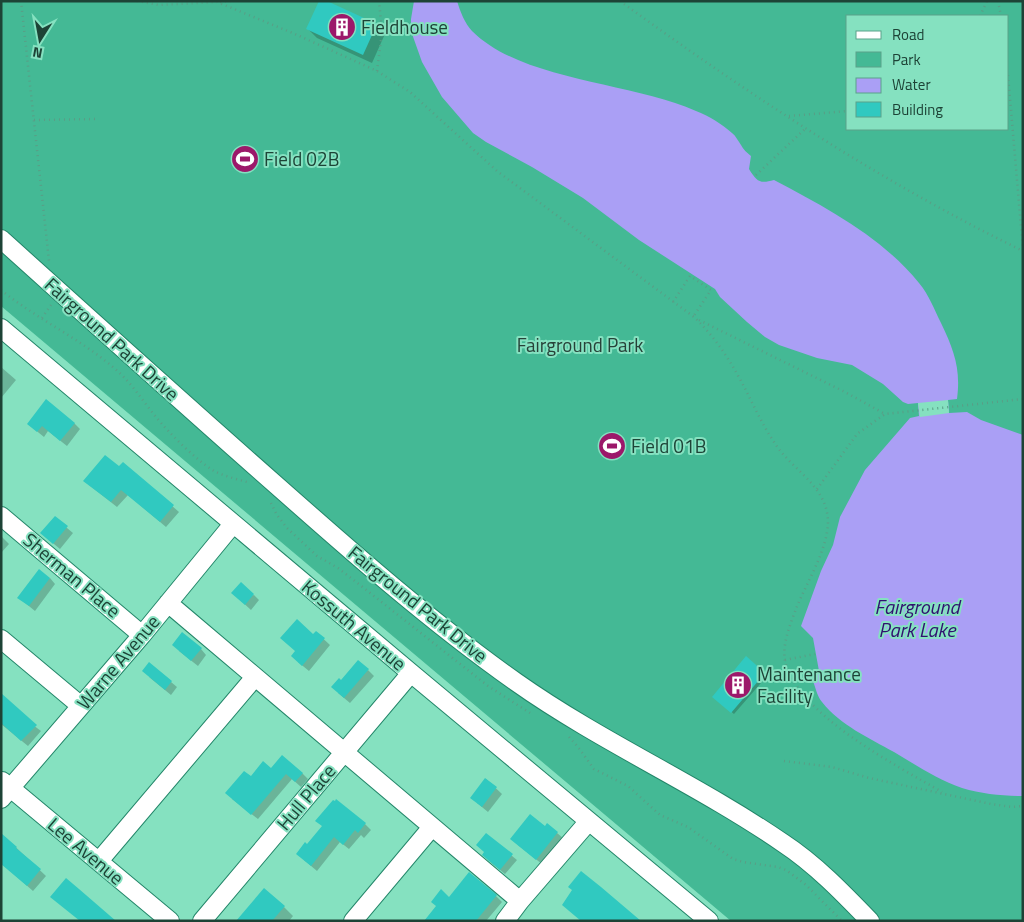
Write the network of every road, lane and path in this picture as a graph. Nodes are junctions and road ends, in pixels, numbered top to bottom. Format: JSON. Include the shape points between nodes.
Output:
{"nodes":[{"id":1,"x":21,"y":1,"type":"edge"},
{"id":2,"x":137,"y":1,"type":"edge"},
{"id":3,"x":231,"y":1,"type":"edge"},
{"id":4,"x":379,"y":1,"type":"edge"},
{"id":5,"x":620,"y":1,"type":"edge"},
{"id":6,"x":987,"y":1,"type":"edge"},
{"id":7,"x":998,"y":1,"type":"edge"},
{"id":8,"x":217,"y":2,"type":"edge"},
{"id":9,"x":980,"y":15,"type":"edge"},
{"id":10,"x":1001,"y":15,"type":"edge"},
{"id":11,"x":377,"y":71,"type":"junction"},
{"id":12,"x":1009,"y":94,"type":"edge"},
{"id":13,"x":846,"y":111,"type":"edge"},
{"id":14,"x":789,"y":116,"type":"junction"},
{"id":15,"x":97,"y":119,"type":"dead end"},
{"id":16,"x":34,"y":120,"type":"junction"},
{"id":17,"x":806,"y":128,"type":"junction"},
{"id":18,"x":756,"y":175,"type":"dead end"},
{"id":19,"x":1,"y":239,"type":"edge"},
{"id":20,"x":1023,"y":251,"type":"edge"},
{"id":21,"x":49,"y":264,"type":"dead end"},
{"id":22,"x":1,"y":290,"type":"edge"},
{"id":23,"x":53,"y":302,"type":"dead end"},
{"id":24,"x":673,"y":302,"type":"junction"},
{"id":25,"x":694,"y":317,"type":"junction"},
{"id":26,"x":42,"y":318,"type":"junction"},
{"id":27,"x":1,"y":328,"type":"edge"},
{"id":28,"x":1023,"y":399,"type":"edge"},
{"id":29,"x":885,"y":414,"type":"junction"},
{"id":30,"x":249,"y":483,"type":"dead end"},
{"id":31,"x":817,"y":490,"type":"junction"},
{"id":32,"x":1,"y":516,"type":"edge"},
{"id":33,"x":234,"y":524,"type":"junction"},
{"id":34,"x":168,"y":603,"type":"junction"},
{"id":35,"x":142,"y":635,"type":"junction"},
{"id":36,"x":1,"y":639,"type":"edge"},
{"id":37,"x":815,"y":654,"type":"dead end"},
{"id":38,"x":785,"y":660,"type":"junction"},
{"id":39,"x":411,"y":673,"type":"junction"},
{"id":40,"x":255,"y":677,"type":"junction"},
{"id":41,"x":81,"y":706,"type":"junction"},
{"id":42,"x":344,"y":753,"type":"junction"},
{"id":43,"x":784,"y":761,"type":"dead end"},
{"id":44,"x":4,"y":789,"type":"edge"},
{"id":45,"x":942,"y":792,"type":"junction"},
{"id":46,"x":1023,"y":806,"type":"edge"},
{"id":47,"x":589,"y":821,"type":"junction"},
{"id":48,"x":432,"y":827,"type":"junction"},
{"id":49,"x":99,"y":861,"type":"junction"},
{"id":50,"x":520,"y":901,"type":"junction"},
{"id":51,"x":357,"y":919,"type":"edge"},
{"id":52,"x":170,"y":921,"type":"edge"},
{"id":53,"x":202,"y":921,"type":"edge"},
{"id":54,"x":506,"y":921,"type":"edge"},
{"id":55,"x":709,"y":921,"type":"edge"},
{"id":56,"x":870,"y":921,"type":"edge"}],
"edges":[{"from":1,"to":16,"type":"path"},
{"from":2,"to":8,"type":"path","via":[[159,5]]},
{"from":3,"to":8,"type":"path"},
{"from":4,"to":11,"type":"path","via":[[382,32]]},
{"from":5,"to":14,"type":"path"},
{"from":6,"to":9,"type":"path"},
{"from":7,"to":10,"type":"path"},
{"from":8,"to":11,"type":"path"},
{"from":11,"to":24,"type":"path","via":[[410,92],[497,170]]},
{"from":12,"to":20,"type":"path"},
{"from":13,"to":14,"type":"path"},
{"from":14,"to":17,"type":"path"},
{"from":15,"to":16,"type":"path"},
{"from":16,"to":21,"type":"path"},
{"from":17,"to":18,"type":"path"},
{"from":17,"to":20,"type":"path","via":[[924,200]]},
{"from":19,"to":56,"type":"street","name":"Fairground Park Drive","via":[[364,564],[450,633],[517,683],[785,844],[833,883]]},
{"from":22,"to":26,"type":"path"},
{"from":23,"to":26,"type":"path"},
{"from":24,"to":25,"type":"path"},
{"from":24,"to":25,"type":"path","via":[[690,276],[711,290]]},
{"from":25,"to":29,"type":"path"},
{"from":25,"to":31,"type":"path","via":[[727,357],[774,442]]},
{"from":26,"to":30,"type":"path","via":[[89,347],[115,368],[157,418],[202,462],[228,477]]},
{"from":27,"to":33,"type":"street","name":"Kossuth Avenue"},
{"from":28,"to":29,"type":"path"},
{"from":29,"to":31,"type":"path","via":[[847,445]]},
{"from":31,"to":38,"type":"path","via":[[824,501],[827,529],[790,626]]},
{"from":32,"to":35,"type":"street","name":"Sherman Place"},
{"from":33,"to":34,"type":"street","name":"Warne Avenue"},
{"from":33,"to":39,"type":"street","name":"Kossuth Avenue"},
{"from":34,"to":35,"type":"street","name":"Warne Avenue"},
{"from":34,"to":40,"type":"street"},
{"from":35,"to":41,"type":"street","name":"Warne Avenue"},
{"from":36,"to":41,"type":"street"},
{"from":37,"to":38,"type":"path"},
{"from":38,"to":45,"type":"path","via":[[796,684],[818,709],[873,751]]},
{"from":39,"to":42,"type":"street","name":"Hull Place"},
{"from":39,"to":47,"type":"street","name":"Kossuth Avenue"},
{"from":40,"to":42,"type":"street"},
{"from":40,"to":49,"type":"street"},
{"from":41,"to":44,"type":"street","name":"Warne Avenue"},
{"from":42,"to":48,"type":"street"},
{"from":42,"to":53,"type":"street","name":"Hull Place"},
{"from":43,"to":45,"type":"path","via":[[832,767],[869,778]]},
{"from":44,"to":49,"type":"street","name":"Lee Avenue"},
{"from":45,"to":46,"type":"path","via":[[991,804]]},
{"from":47,"to":50,"type":"street"},
{"from":47,"to":55,"type":"street","name":"Kossuth Avenue"},
{"from":48,"to":50,"type":"street"},
{"from":48,"to":51,"type":"street"},
{"from":49,"to":52,"type":"street","name":"Lee Avenue"},
{"from":50,"to":54,"type":"street"}]}
